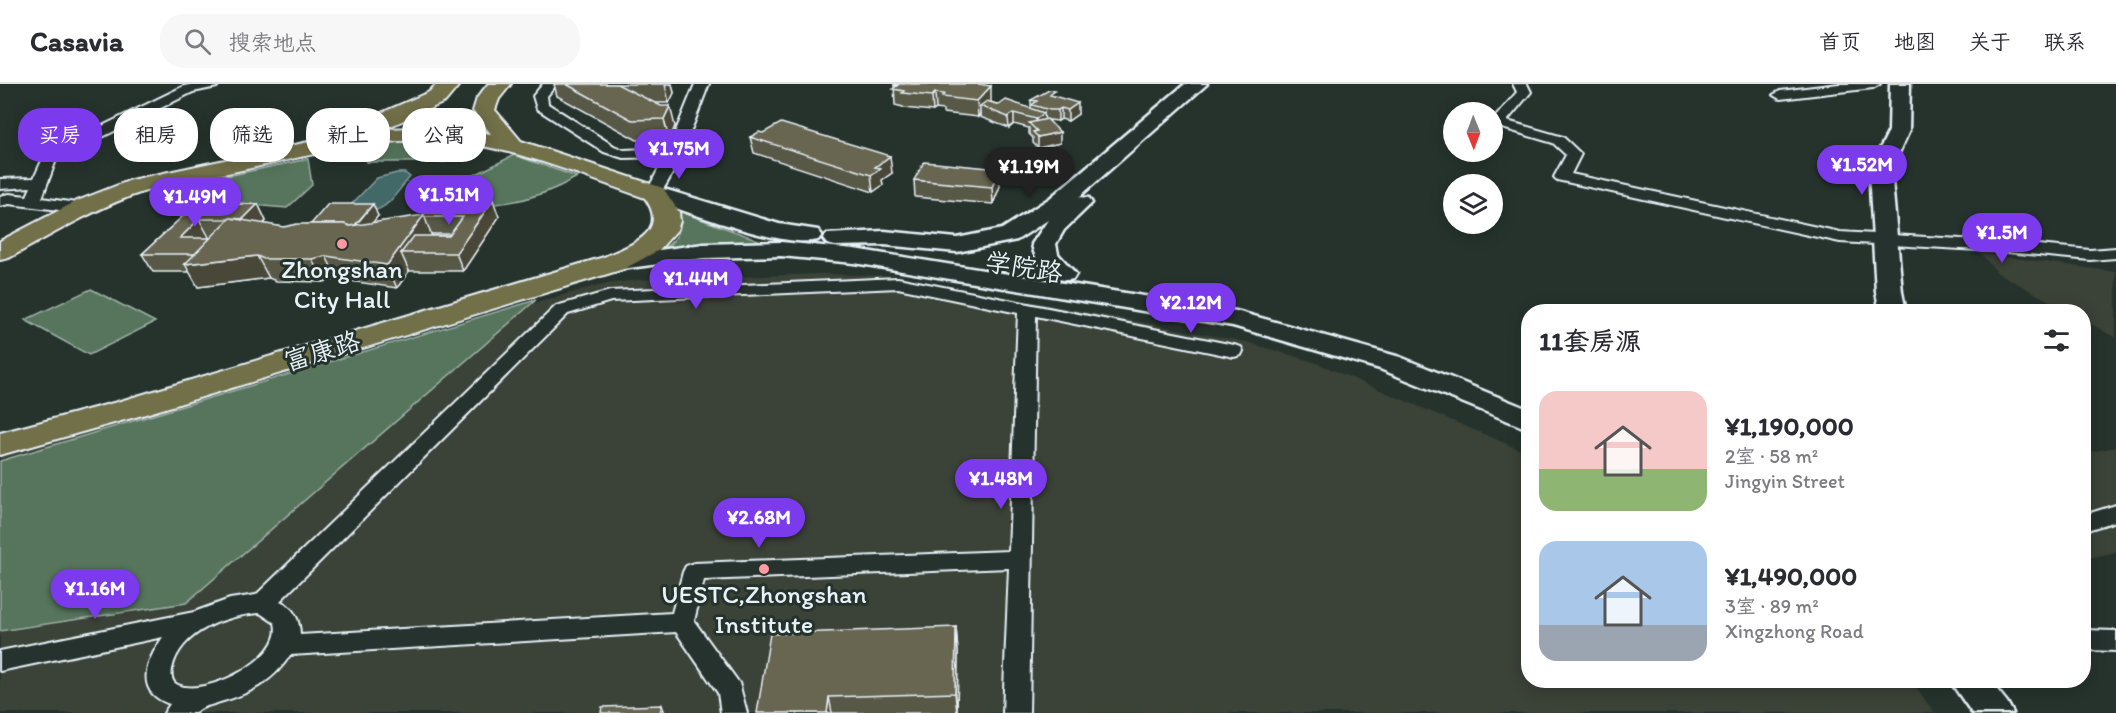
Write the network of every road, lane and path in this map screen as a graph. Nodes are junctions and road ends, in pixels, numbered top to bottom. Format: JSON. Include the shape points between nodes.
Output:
{"nodes":[{"id":1,"x":212,"y":84,"type":"edge"},
{"id":2,"x":550,"y":84,"type":"edge"},
{"id":3,"x":702,"y":84,"type":"edge"},
{"id":4,"x":1197,"y":84,"type":"edge"},
{"id":5,"x":1217,"y":84,"type":"edge"},
{"id":6,"x":1520,"y":84,"type":"edge"},
{"id":7,"x":1874,"y":84,"type":"edge"},
{"id":8,"x":1900,"y":84,"type":"edge"},
{"id":9,"x":466,"y":95,"type":"edge"},
{"id":10,"x":1780,"y":95,"type":"dead end"},
{"id":11,"x":390,"y":122,"type":"edge"},
{"id":12,"x":390,"y":136,"type":"edge"},
{"id":13,"x":513,"y":146,"type":"junction"},
{"id":14,"x":306,"y":149,"type":"edge"},
{"id":15,"x":675,"y":152,"type":"junction"},
{"id":16,"x":39,"y":182,"type":"junction"},
{"id":17,"x":0,"y":184,"type":"edge"},
{"id":18,"x":654,"y":192,"type":"junction"},
{"id":19,"x":0,"y":201,"type":"edge"},
{"id":20,"x":33,"y":201,"type":"junction"},
{"id":21,"x":84,"y":208,"type":"junction"},
{"id":22,"x":835,"y":238,"type":"junction"},
{"id":23,"x":1886,"y":241,"type":"junction"},
{"id":24,"x":0,"y":252,"type":"edge"},
{"id":25,"x":2116,"y":253,"type":"edge"},
{"id":26,"x":614,"y":263,"type":"junction"},
{"id":27,"x":1064,"y":274,"type":"junction"},
{"id":28,"x":1891,"y":304,"type":"edge"},
{"id":29,"x":1027,"y":309,"type":"junction"},
{"id":30,"x":1234,"y":351,"type":"dead end"},
{"id":31,"x":1521,"y":405,"type":"edge"},
{"id":32,"x":1521,"y":417,"type":"edge"},
{"id":33,"x":0,"y":444,"type":"edge"},
{"id":34,"x":2116,"y":513,"type":"edge"},
{"id":35,"x":2091,"y":521,"type":"edge"},
{"id":36,"x":1019,"y":559,"type":"junction"},
{"id":37,"x":262,"y":604,"type":"junction"},
{"id":38,"x":199,"y":620,"type":"junction"},
{"id":39,"x":682,"y":622,"type":"junction"},
{"id":40,"x":2091,"y":640,"type":"edge"},
{"id":41,"x":2116,"y":641,"type":"edge"},
{"id":42,"x":284,"y":646,"type":"junction"},
{"id":43,"x":0,"y":661,"type":"edge"},
{"id":44,"x":1974,"y":688,"type":"edge"},
{"id":45,"x":186,"y":705,"type":"edge"},
{"id":46,"x":734,"y":713,"type":"edge"},
{"id":47,"x":1016,"y":713,"type":"edge"},
{"id":48,"x":1994,"y":713,"type":"edge"}],
"edges":[{"from":1,"to":16,"type":"street","via":[[189,89],[50,157]]},
{"from":2,"to":15,"type":"street","via":[[540,96],[542,106],[609,149],[624,154]]},
{"from":3,"to":15,"type":"street"},
{"from":4,"to":22,"type":"main road","via":[[1058,203],[1009,235],[957,246],[884,238]]},
{"from":5,"to":27,"type":"main road","via":[[1055,226],[1044,244],[1046,256]]},
{"from":6,"to":23,"type":"street","via":[[1524,92],[1498,123],[1558,140],[1574,154],[1562,177],[1840,237]]},
{"from":7,"to":10,"type":"street"},
{"from":8,"to":23,"type":"main road","via":[[1899,131],[1880,170]]},
{"from":9,"to":11,"type":"main road"},
{"from":9,"to":13,"type":"main road"},
{"from":12,"to":13,"type":"main road","name":"学院路","via":[[452,135]]},
{"from":13,"to":18,"type":"main road","name":"学院路"},
{"from":14,"to":21,"type":"main road","via":[[139,186]]},
{"from":15,"to":18,"type":"street"},
{"from":16,"to":17,"type":"street"},
{"from":16,"to":20,"type":"street"},
{"from":18,"to":22,"type":"main road","name":"学院路","via":[[776,231]]},
{"from":18,"to":26,"type":"main road","name":"富康路","via":[[666,211],[668,223],[661,235]]},
{"from":19,"to":20,"type":"street"},
{"from":20,"to":21,"type":"street"},
{"from":21,"to":24,"type":"main road"},
{"from":22,"to":27,"type":"main road","name":"学院路"},
{"from":23,"to":25,"type":"street","via":[[2090,255]]},
{"from":23,"to":28,"type":"main road"},
{"from":26,"to":32,"type":"main road","name":"学院路","via":[[704,251],[781,249],[854,256],[1236,319],[1390,363]]},
{"from":26,"to":33,"type":"main road","name":"富康路"},
{"from":27,"to":31,"type":"main road","name":"学院路","via":[[1226,305],[1377,346],[1426,362]]},
{"from":29,"to":30,"type":"street"},
{"from":29,"to":36,"type":"street"},
{"from":29,"to":37,"type":"street","via":[[898,283],[610,296],[562,310]]},
{"from":34,"to":35,"type":"street"},
{"from":36,"to":39,"type":"street","via":[[694,572]]},
{"from":36,"to":47,"type":"street"},
{"from":37,"to":38,"type":"street","via":[[220,610]]},
{"from":37,"to":42,"type":"street","via":[[277,608],[286,618],[289,630]]},
{"from":38,"to":43,"type":"street"},
{"from":38,"to":45,"type":"street","via":[[172,642],[158,665],[158,679],[165,690]]},
{"from":39,"to":42,"type":"street"},
{"from":39,"to":46,"type":"street","via":[[730,690]]},
{"from":40,"to":41,"type":"street"},
{"from":42,"to":45,"type":"street","via":[[247,680]]},
{"from":44,"to":48,"type":"main road"}]}
